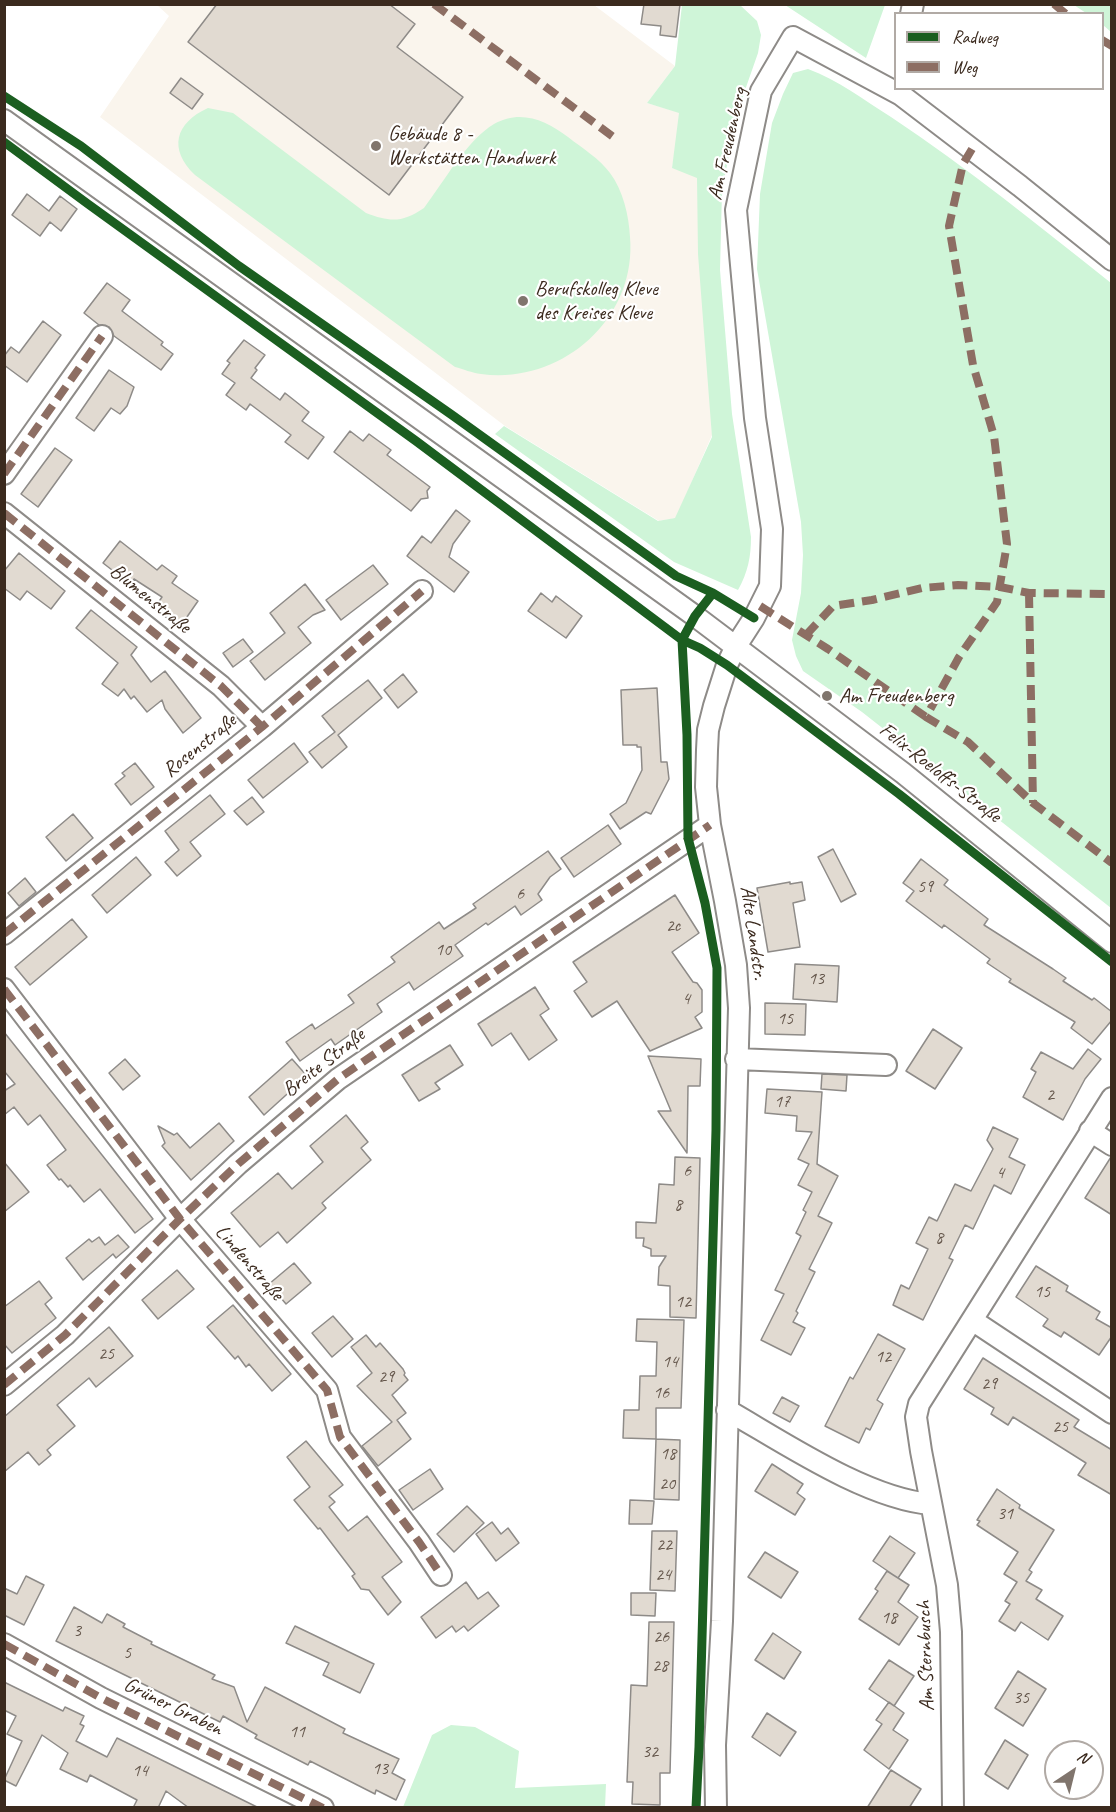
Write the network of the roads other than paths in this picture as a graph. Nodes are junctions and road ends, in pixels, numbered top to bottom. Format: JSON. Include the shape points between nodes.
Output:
{"nodes":[{"id":1,"x":894,"y":88,"type":"edge"},
{"id":2,"x":901,"y":92,"type":"edge"},
{"id":3,"x":4,"y":120,"type":"edge"},
{"id":4,"x":1112,"y":260,"type":"edge"},
{"id":5,"x":102,"y":336,"type":"dead end"},
{"id":6,"x":4,"y":474,"type":"edge"},
{"id":7,"x":4,"y":513,"type":"edge"},
{"id":8,"x":422,"y":591,"type":"dead end"},
{"id":9,"x":736,"y":646,"type":"junction"},
{"id":10,"x":262,"y":727,"type":"junction"},
{"id":11,"x":710,"y":825,"type":"junction"},
{"id":12,"x":4,"y":934,"type":"edge"},
{"id":13,"x":1112,"y":942,"type":"edge"},
{"id":14,"x":4,"y":989,"type":"edge"},
{"id":15,"x":736,"y":1059,"type":"junction"},
{"id":16,"x":886,"y":1065,"type":"dead end"},
{"id":17,"x":1112,"y":1098,"type":"edge"},
{"id":18,"x":1090,"y":1131,"type":"junction"},
{"id":19,"x":1112,"y":1145,"type":"edge"},
{"id":20,"x":180,"y":1219,"type":"junction"},
{"id":21,"x":972,"y":1320,"type":"junction"},
{"id":22,"x":4,"y":1385,"type":"edge"},
{"id":23,"x":727,"y":1410,"type":"junction"},
{"id":24,"x":1112,"y":1413,"type":"edge"},
{"id":25,"x":931,"y":1504,"type":"junction"},
{"id":26,"x":441,"y":1575,"type":"dead end"},
{"id":27,"x":4,"y":1644,"type":"edge"},
{"id":28,"x":323,"y":1808,"type":"edge"},
{"id":29,"x":716,"y":1808,"type":"edge"},
{"id":30,"x":953,"y":1808,"type":"edge"}],
"edges":[{"from":1,"to":9,"type":"street","name":"Am Freudenberg","via":[[793,37],[762,91],[736,210],[755,418],[772,529],[770,586]]},
{"from":2,"to":4,"type":"street","name":"Am Freudenberg"},
{"from":3,"to":9,"type":"street","name":"Felix-Roeloffs-Straße"},
{"from":5,"to":6,"type":"street"},
{"from":7,"to":10,"type":"street","name":"Blumenstraße","via":[[221,686]]},
{"from":8,"to":10,"type":"street","name":"Rosenstraße"},
{"from":9,"to":11,"type":"street","name":"Alte Landstr.","via":[[708,730],[706,787]]},
{"from":9,"to":13,"type":"street","name":"Felix-Roeloffs-Straße"},
{"from":10,"to":12,"type":"street","name":"Rosenstraße"},
{"from":11,"to":15,"type":"street","name":"Alte Landstr.","via":[[736,965]]},
{"from":11,"to":20,"type":"street","name":"Breite Straße","via":[[338,1079]]},
{"from":14,"to":20,"type":"street","name":"Lindenstraße"},
{"from":15,"to":16,"type":"street"},
{"from":15,"to":23,"type":"street","name":"Alte Landstr."},
{"from":17,"to":18,"type":"street","name":"Am Sternbusch"},
{"from":18,"to":19,"type":"street"},
{"from":18,"to":21,"type":"street","name":"Am Sternbusch"},
{"from":20,"to":22,"type":"street","name":"Breite Straße","via":[[65,1335]]},
{"from":20,"to":26,"type":"street","name":"Lindenstraße","via":[[327,1390],[340,1437]]},
{"from":21,"to":24,"type":"street"},
{"from":21,"to":25,"type":"street","name":"Am Sternbusch","via":[[919,1404],[916,1417]]},
{"from":23,"to":25,"type":"street","via":[[888,1495]]},
{"from":23,"to":29,"type":"street","name":"Alte Landstr."},
{"from":25,"to":30,"type":"street","name":"Am Sternbusch","via":[[947,1585],[951,1632]]},
{"from":27,"to":28,"type":"street","name":"Grüner Graben","via":[[101,1698]]}]}
